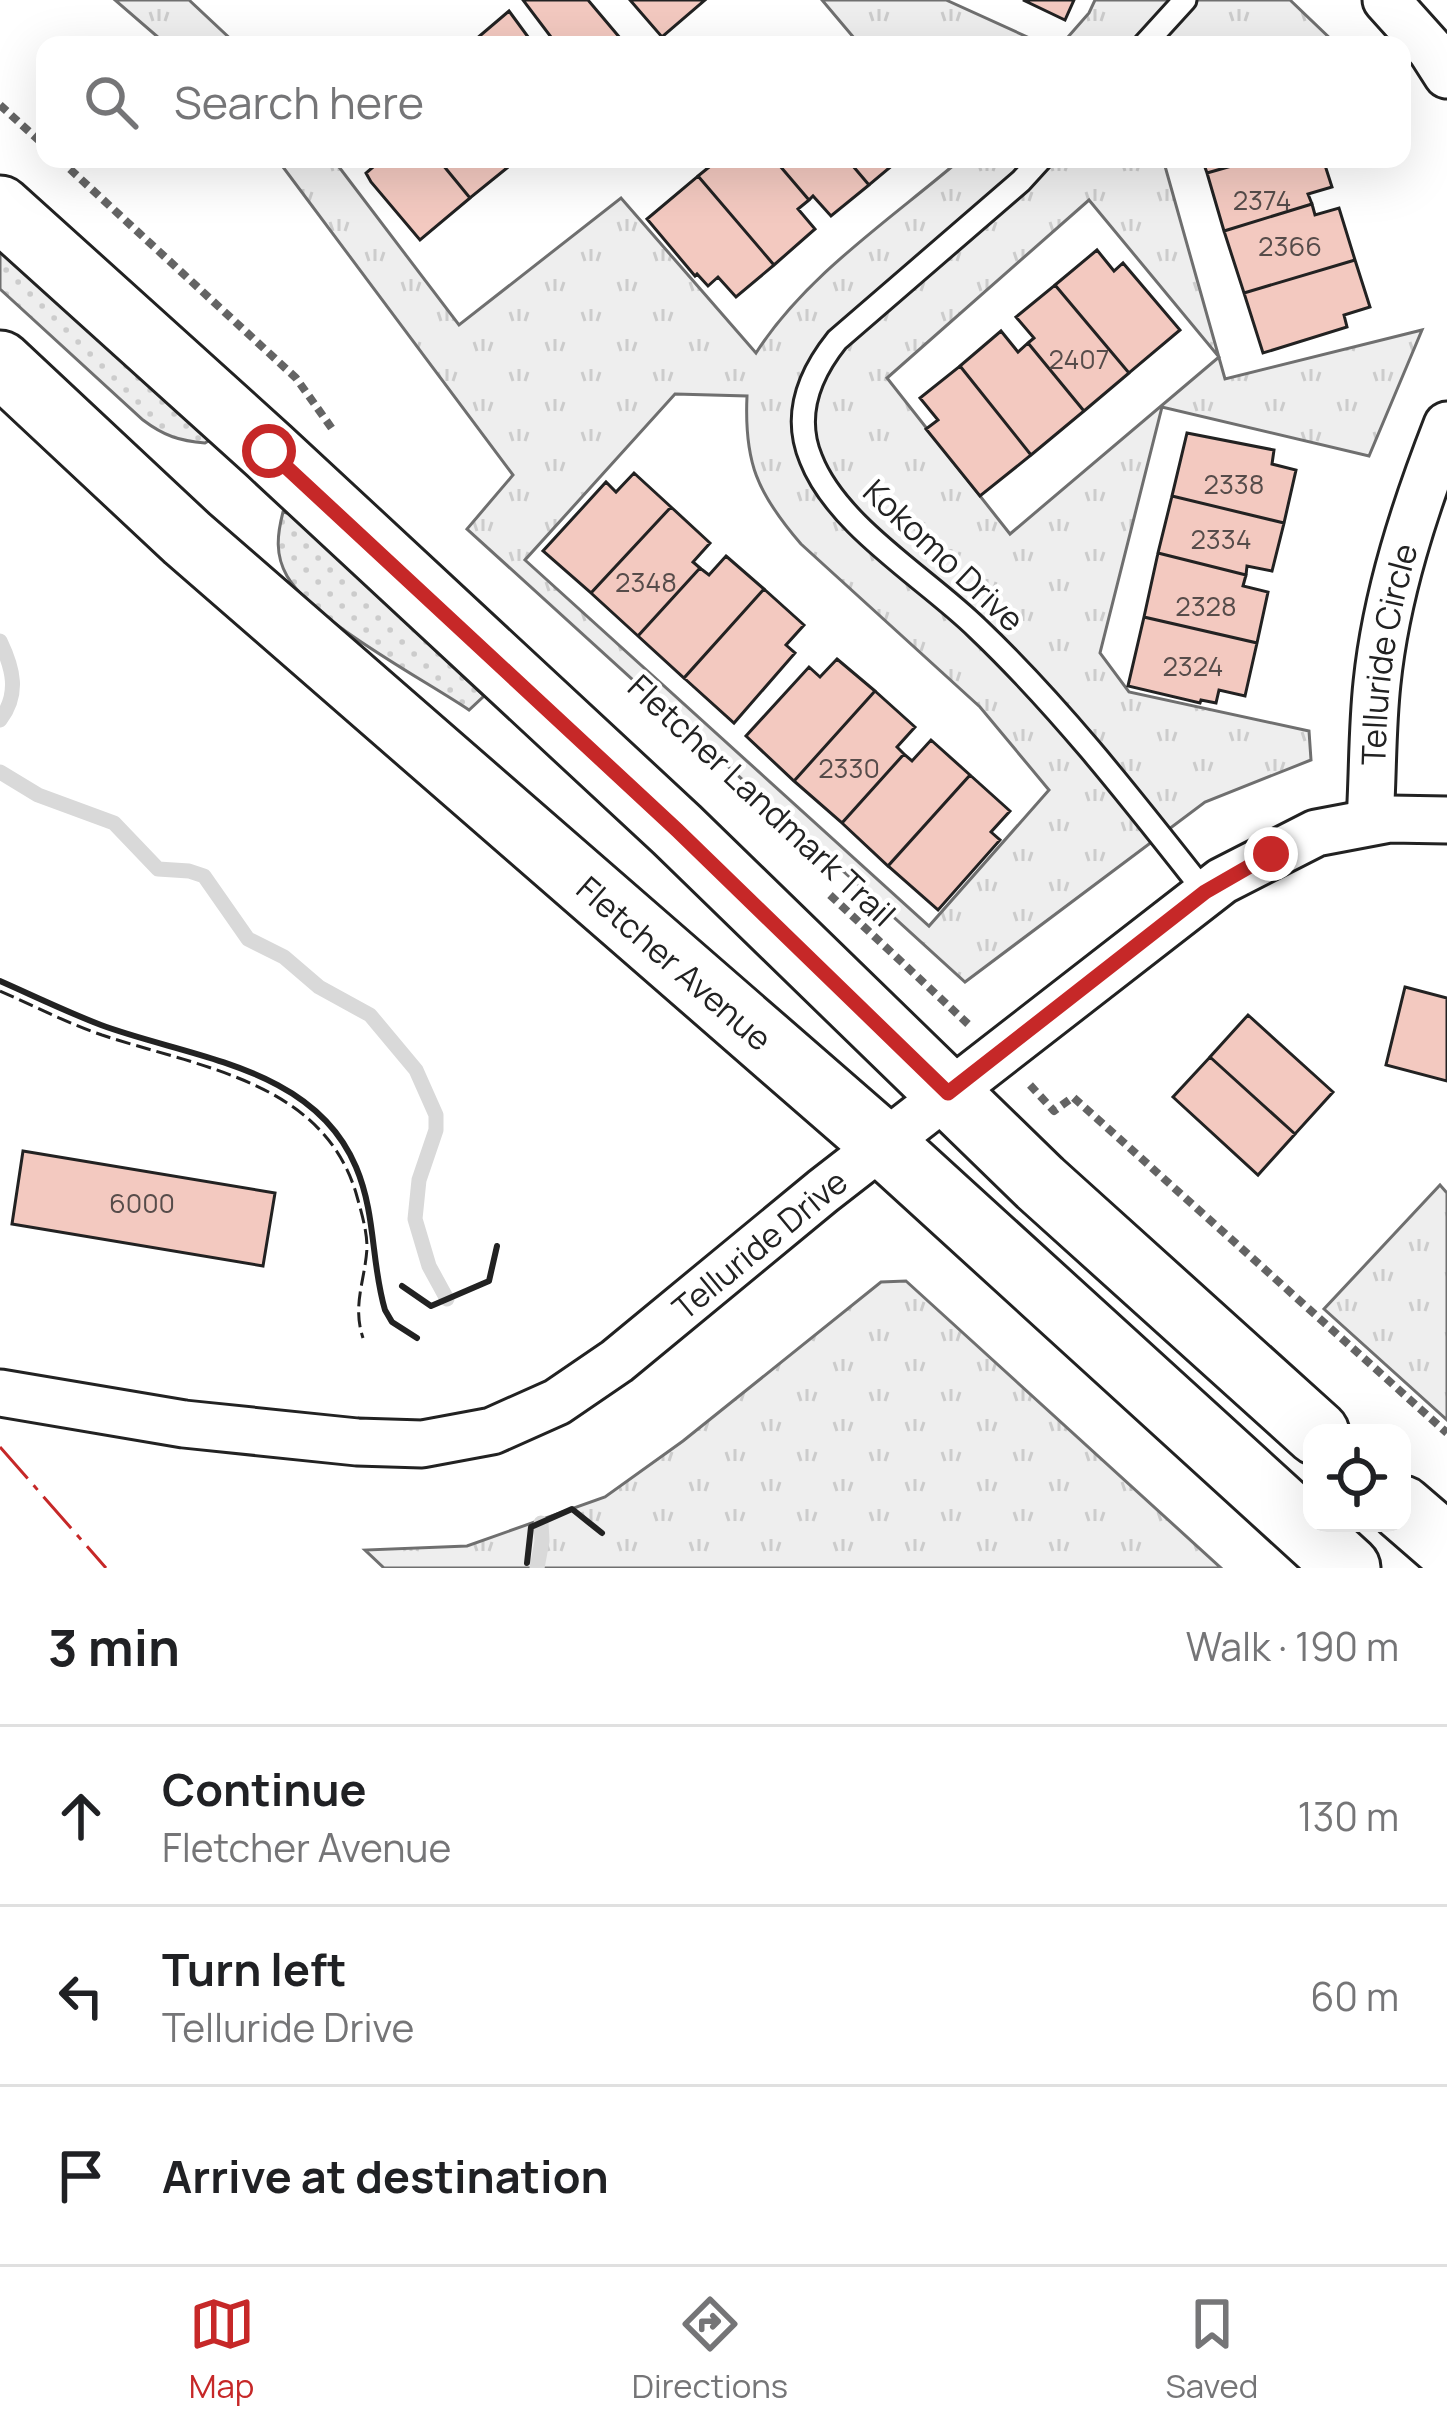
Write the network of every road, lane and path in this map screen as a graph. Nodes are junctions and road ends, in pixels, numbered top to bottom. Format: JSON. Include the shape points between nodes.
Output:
{"nodes":[{"id":1,"x":1185,"y":0,"type":"edge"},
{"id":2,"x":1386,"y":0,"type":"edge"},
{"id":3,"x":1152,"y":36,"type":"edge"},
{"id":4,"x":1447,"y":75,"type":"edge"},
{"id":5,"x":0,"y":105,"type":"edge"},
{"id":6,"x":36,"y":138,"type":"edge"},
{"id":7,"x":69,"y":168,"type":"edge"},
{"id":8,"x":1033,"y":168,"type":"edge"},
{"id":9,"x":0,"y":208,"type":"edge"},
{"id":10,"x":0,"y":363,"type":"edge"},
{"id":11,"x":1447,"y":425,"type":"edge"},
{"id":12,"x":337,"y":436,"type":"dead end"},
{"id":13,"x":1447,"y":820,"type":"edge"},
{"id":14,"x":1370,"y":821,"type":"junction"},
{"id":15,"x":817,"y":883,"type":"dead end"},
{"id":16,"x":1205,"y":892,"type":"junction"},
{"id":17,"x":999,"y":1052,"type":"junction"},
{"id":18,"x":948,"y":1093,"type":"junction"},
{"id":19,"x":884,"y":1144,"type":"junction"},
{"id":20,"x":0,"y":1393,"type":"edge"},
{"id":21,"x":1307,"y":1424,"type":"edge"},
{"id":22,"x":1447,"y":1433,"type":"edge"},
{"id":23,"x":1411,"y":1516,"type":"edge"},
{"id":24,"x":1447,"y":1547,"type":"edge"},
{"id":25,"x":1348,"y":1568,"type":"edge"}],
"edges":[{"from":1,"to":3,"type":"lane"},
{"from":2,"to":4,"type":"street"},
{"from":5,"to":6,"type":"path"},
{"from":7,"to":12,"type":"path","via":[[296,378]]},
{"from":8,"to":16,"type":"lane","name":"Kokomo Drive","via":[[836,340],[804,402],[808,453],[841,507],[979,628]]},
{"from":9,"to":18,"type":"main road","via":[[643,798]]},
{"from":10,"to":19,"type":"main road","name":"Fletcher Avenue","via":[[187,538]]},
{"from":11,"to":14,"type":"street","name":"Telluride Circle","via":[[1384,635]]},
{"from":13,"to":14,"type":"street","name":"Telluride Drive"},
{"from":14,"to":16,"type":"street","name":"Telluride Drive","via":[[1300,840]]},
{"from":15,"to":17,"type":"path","name":"Fletcher Landmark Trail"},
{"from":16,"to":17,"type":"street","name":"Telluride Drive"},
{"from":17,"to":18,"type":"street","name":"Telluride Drive"},
{"from":17,"to":22,"type":"path","name":"Fletcher Landmark Trail","via":[[1054,1111],[1073,1097]]},
{"from":18,"to":19,"type":"street","name":"Telluride Drive"},
{"from":18,"to":21,"type":"main road"},
{"from":19,"to":20,"type":"street","name":"Telluride Drive","via":[[600,1373],[541,1410],[469,1438],[357,1442]]},
{"from":19,"to":25,"type":"main road","name":"Fletcher Avenue"},
{"from":23,"to":24,"type":"main road"}]}
